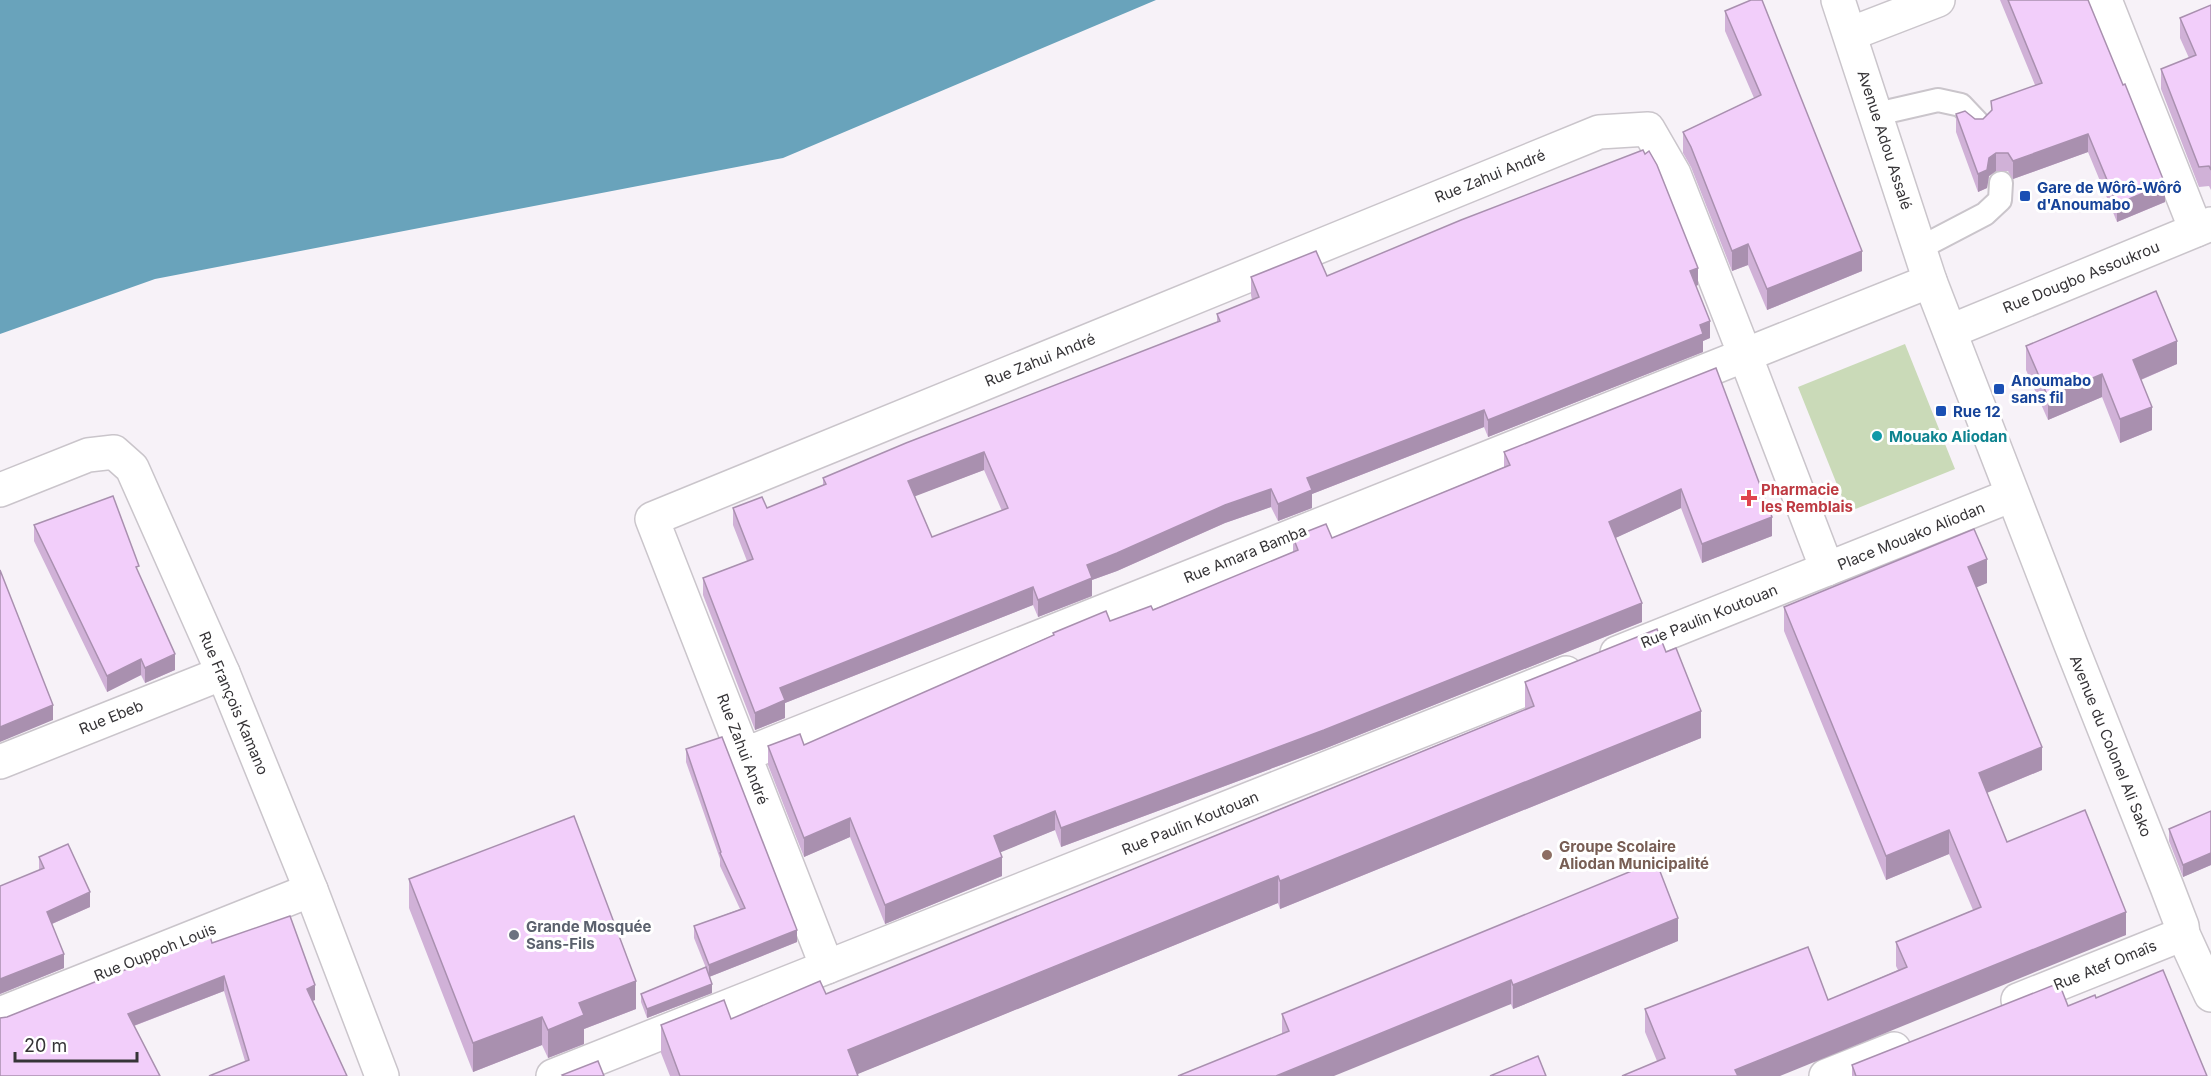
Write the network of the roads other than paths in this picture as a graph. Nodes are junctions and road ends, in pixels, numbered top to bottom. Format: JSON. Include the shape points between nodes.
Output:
{"nodes":[{"id":1,"x":1838,"y":0,"type":"edge"},
{"id":2,"x":1938,"y":0,"type":"edge"},
{"id":3,"x":2105,"y":0,"type":"edge"},
{"id":4,"x":1850,"y":34,"type":"junction"},
{"id":5,"x":1877,"y":114,"type":"junction"},
{"id":6,"x":1979,"y":124,"type":"edge"},
{"id":7,"x":2001,"y":183,"type":"dead end"},
{"id":8,"x":2203,"y":227,"type":"edge"},
{"id":9,"x":1920,"y":248,"type":"junction"},
{"id":10,"x":1930,"y":281,"type":"junction"},
{"id":11,"x":1951,"y":331,"type":"junction"},
{"id":12,"x":1745,"y":356,"type":"junction"},
{"id":13,"x":0,"y":490,"type":"edge"},
{"id":14,"x":2012,"y":495,"type":"junction"},
{"id":15,"x":1827,"y":569,"type":"junction"},
{"id":16,"x":223,"y":673,"type":"junction"},
{"id":17,"x":746,"y":753,"type":"junction"},
{"id":18,"x":0,"y":762,"type":"edge"},
{"id":19,"x":311,"y":890,"type":"junction"},
{"id":20,"x":2183,"y":934,"type":"junction"},
{"id":21,"x":827,"y":967,"type":"junction"},
{"id":22,"x":2211,"y":995,"type":"edge"},
{"id":23,"x":1989,"y":1011,"type":"edge"},
{"id":24,"x":0,"y":1014,"type":"edge"},
{"id":25,"x":1924,"y":1037,"type":"edge"},
{"id":26,"x":624,"y":1063,"type":"edge"},
{"id":27,"x":382,"y":1076,"type":"edge"},
{"id":28,"x":553,"y":1076,"type":"edge"},
{"id":29,"x":1826,"y":1076,"type":"edge"}],
"edges":[{"from":1,"to":4,"type":"street","name":"Avenue Adou Assalé"},
{"from":2,"to":4,"type":"street"},
{"from":3,"to":8,"type":"street"},
{"from":4,"to":5,"type":"street","name":"Avenue Adou Assalé"},
{"from":5,"to":6,"type":"lane","via":[[1938,100],[1961,105]]},
{"from":5,"to":9,"type":"street","name":"Avenue Adou Assalé"},
{"from":7,"to":9,"type":"lane","via":[[2000,200],[1985,214]]},
{"from":8,"to":11,"type":"street","name":"Rue Dougbo Assoukrou"},
{"from":9,"to":10,"type":"street","name":"Avenue Adou Assalé"},
{"from":10,"to":11,"type":"street"},
{"from":10,"to":12,"type":"street"},
{"from":11,"to":14,"type":"street"},
{"from":12,"to":15,"type":"street","name":"Place Mouako Aliodan"},
{"from":12,"to":17,"type":"street","name":"Rue Amara Bamba"},
{"from":12,"to":17,"type":"street","name":"Rue Zahui André","via":[[1674,174],[1648,129],[1599,132],[652,519]]},
{"from":13,"to":16,"type":"street","name":"Rue François Kamano","via":[[88,454],[114,452],[132,468]]},
{"from":14,"to":15,"type":"street","name":"Place Mouako Aliodan"},
{"from":14,"to":20,"type":"street","name":"Avenue du Colonel Ali Sako"},
{"from":15,"to":21,"type":"street","name":"Rue Paulin Koutouan"},
{"from":16,"to":18,"type":"street","name":"Rue Ebeb"},
{"from":16,"to":19,"type":"street","name":"Rue François Kamano"},
{"from":17,"to":21,"type":"street","name":"Rue Zahui André"},
{"from":19,"to":24,"type":"street","name":"Rue Ouppoh Louis"},
{"from":19,"to":27,"type":"street","name":"Rue François Kamano"},
{"from":20,"to":22,"type":"street","name":"Avenue du Colonel Ali Sako"},
{"from":20,"to":23,"type":"street","name":"Rue Atef Omaîs"},
{"from":21,"to":26,"type":"street","name":"Rue Paulin Koutouan"},
{"from":25,"to":29,"type":"street"},
{"from":26,"to":28,"type":"street","name":"Rue Paulin Koutouan"}]}
